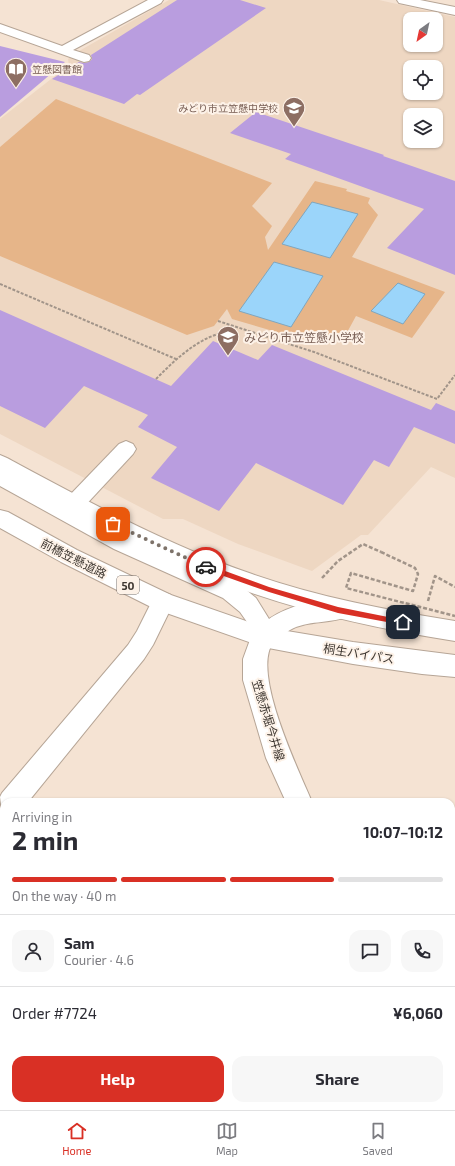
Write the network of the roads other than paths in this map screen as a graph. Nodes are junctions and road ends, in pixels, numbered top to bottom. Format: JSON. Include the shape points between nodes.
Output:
{"nodes":[{"id":1,"x":156,"y":0,"type":"edge"},
{"id":2,"x":403,"y":0,"type":"edge"},
{"id":3,"x":455,"y":11,"type":"edge"},
{"id":4,"x":0,"y":28,"type":"edge"},
{"id":5,"x":63,"y":50,"type":"junction"},
{"id":6,"x":84,"y":58,"type":"dead end"},
{"id":7,"x":126,"y":449,"type":"dead end"},
{"id":8,"x":0,"y":463,"type":"edge"},
{"id":9,"x":0,"y":476,"type":"edge"},
{"id":10,"x":74,"y":504,"type":"junction"},
{"id":11,"x":0,"y":518,"type":"edge"},
{"id":12,"x":163,"y":602,"type":"junction"},
{"id":13,"x":338,"y":610,"type":"junction"},
{"id":14,"x":455,"y":631,"type":"edge"},
{"id":15,"x":263,"y":637,"type":"junction"},
{"id":16,"x":455,"y":666,"type":"edge"},
{"id":17,"x":14,"y":798,"type":"edge"},
{"id":18,"x":297,"y":798,"type":"edge"}],
"edges":[{"from":1,"to":5,"type":"main road"},
{"from":2,"to":3,"type":"main road"},
{"from":4,"to":5,"type":"main road"},
{"from":5,"to":6,"type":"main road"},
{"from":7,"to":10,"type":"main road"},
{"from":8,"to":10,"type":"main road"},
{"from":9,"to":15,"type":"main road","via":[[122,543],[231,591],[254,610]]},
{"from":10,"to":13,"type":"main road","via":[[139,537],[223,573],[269,590]]},
{"from":11,"to":12,"type":"main road","name":"前橋笠懸道路","number":"50","via":[[69,556]]},
{"from":12,"to":15,"type":"main road","name":"前橋笠懸道路","number":"50"},
{"from":12,"to":17,"type":"main road","via":[[136,652]]},
{"from":13,"to":14,"type":"main road"},
{"from":13,"to":15,"type":"main road","via":[[294,616],[277,624]]},
{"from":15,"to":16,"type":"main road","name":"桐生バイパス","number":"50","via":[[361,655]]},
{"from":15,"to":18,"type":"main road","name":"笠懸赤堀今井線","via":[[255,659],[255,680],[279,758]]}]}
